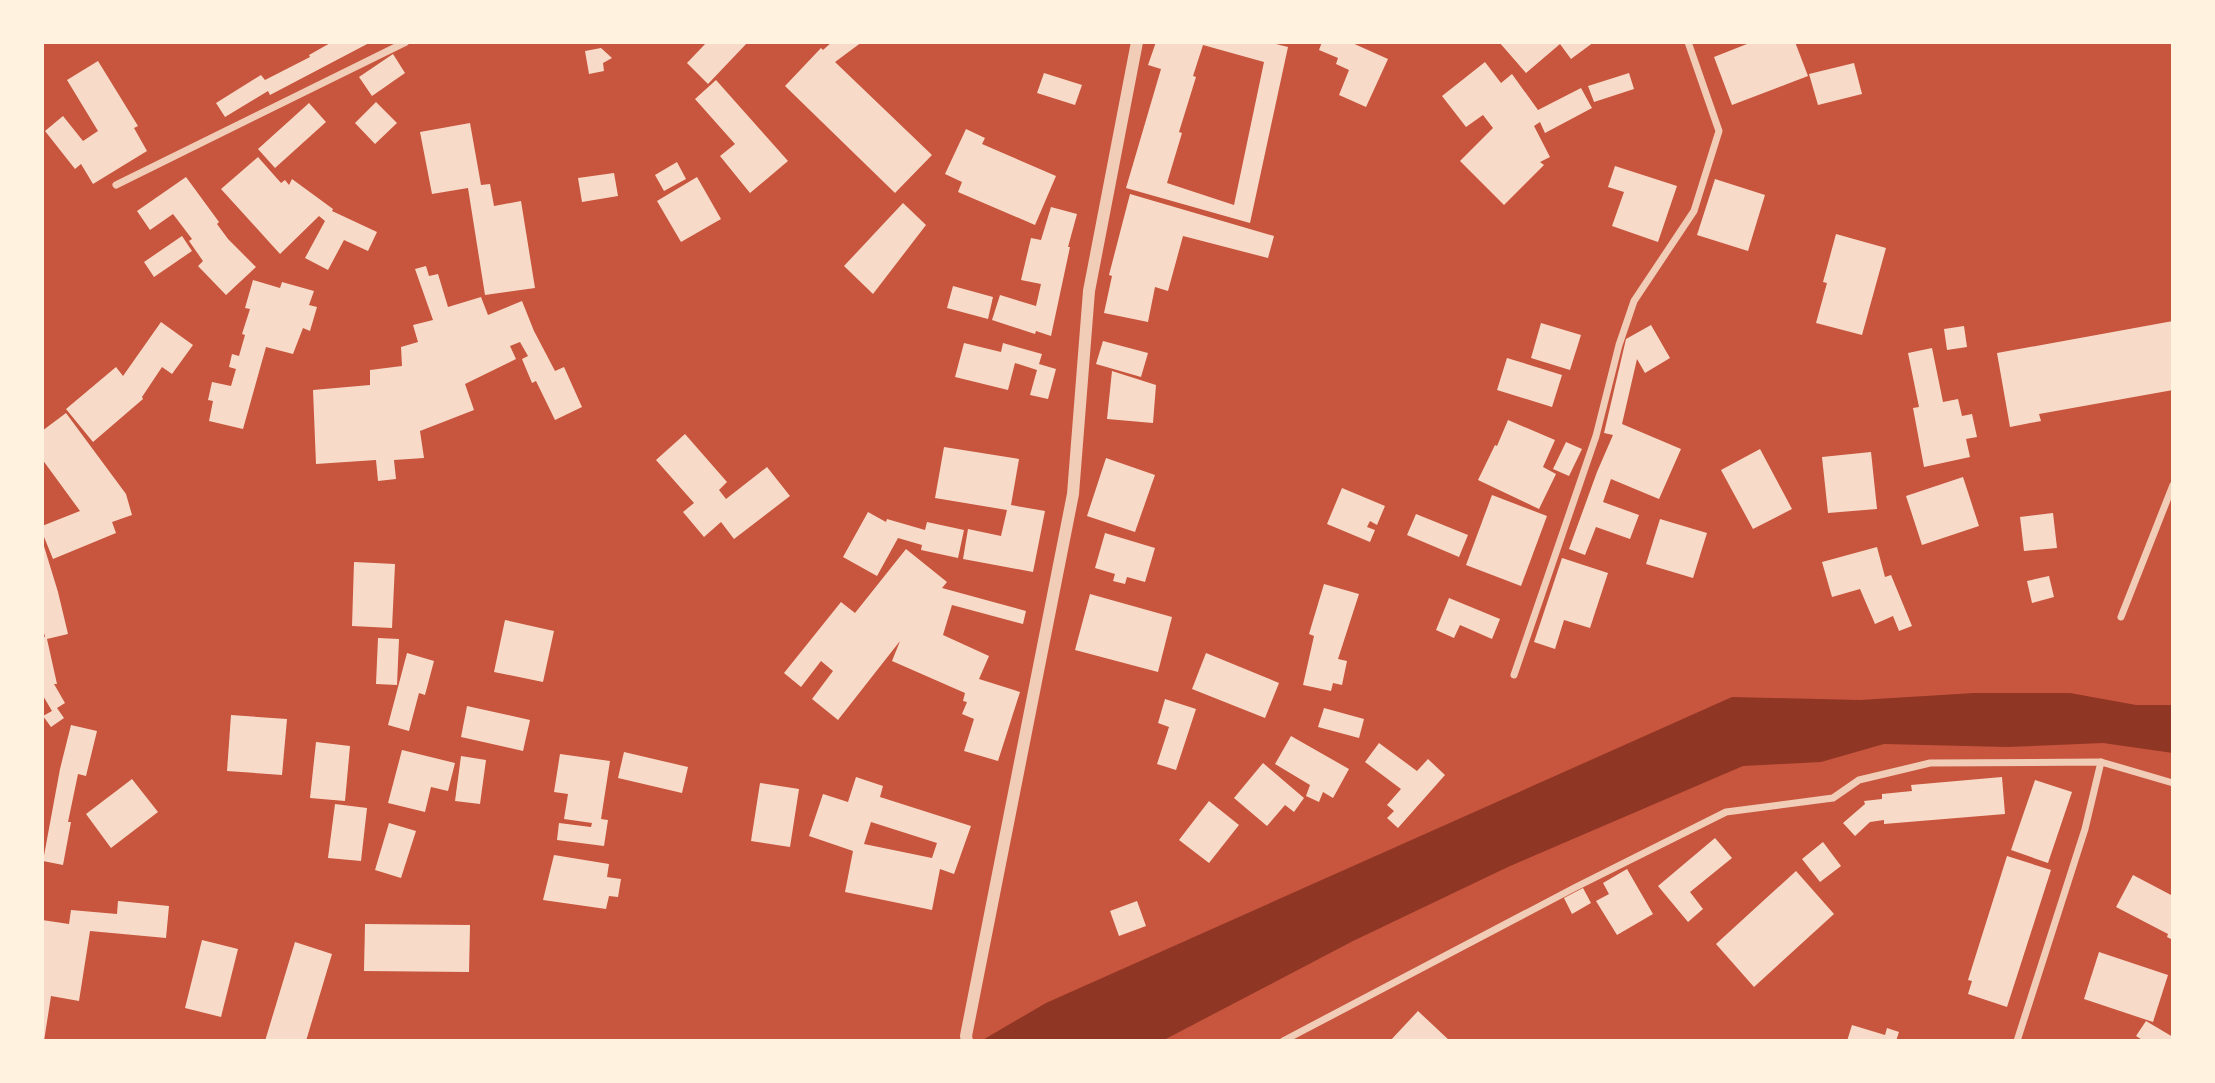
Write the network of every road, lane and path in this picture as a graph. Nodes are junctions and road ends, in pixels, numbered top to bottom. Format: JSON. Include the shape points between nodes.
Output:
{"nodes":[{"id":1,"x":406,"y":42,"type":"edge"},
{"id":2,"x":1137,"y":42,"type":"edge"},
{"id":3,"x":1688,"y":42,"type":"edge"},
{"id":4,"x":116,"y":185,"type":"dead end"},
{"id":5,"x":2173,"y":485,"type":"edge"},
{"id":6,"x":2121,"y":617,"type":"dead end"},
{"id":7,"x":1514,"y":675,"type":"dead end"},
{"id":8,"x":2101,"y":762,"type":"junction"},
{"id":9,"x":2173,"y":783,"type":"edge"},
{"id":10,"x":967,"y":1039,"type":"edge"},
{"id":11,"x":1283,"y":1041,"type":"edge"},
{"id":12,"x":2017,"y":1041,"type":"edge"}],
"edges":[{"from":1,"to":4,"type":"street"},
{"from":2,"to":10,"type":"street","via":[[1089,291],[1073,494]]},
{"from":3,"to":7,"type":"street","via":[[1719,131],[1694,211],[1634,301],[1596,436]]},
{"from":5,"to":6,"type":"street"},
{"from":8,"to":9,"type":"street"},
{"from":8,"to":11,"type":"street","via":[[1930,763],[1859,780],[1833,798],[1726,811]]},
{"from":8,"to":12,"type":"street","via":[[2085,829]]}]}
